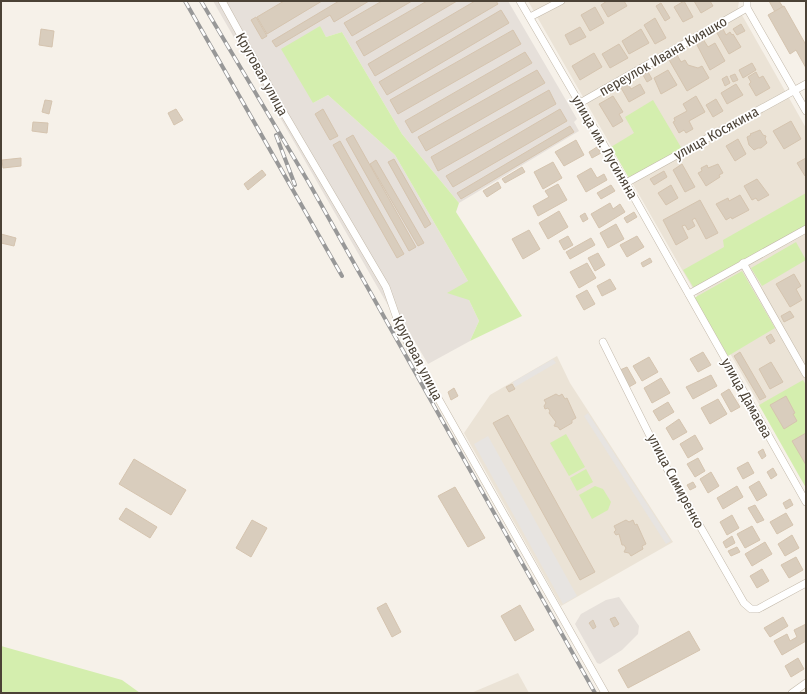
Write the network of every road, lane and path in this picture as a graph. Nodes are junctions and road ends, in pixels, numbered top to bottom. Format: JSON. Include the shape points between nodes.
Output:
{"nodes":[{"id":1,"x":222,"y":1,"type":"edge"},
{"id":2,"x":520,"y":1,"type":"edge"},
{"id":3,"x":561,"y":1,"type":"edge"},
{"id":4,"x":747,"y":4,"type":"edge"},
{"id":5,"x":530,"y":18,"type":"junction"},
{"id":6,"x":806,"y":84,"type":"edge"},
{"id":7,"x":795,"y":90,"type":"junction"},
{"id":8,"x":580,"y":103,"type":"junction"},
{"id":9,"x":806,"y":111,"type":"edge"},
{"id":10,"x":626,"y":183,"type":"junction"},
{"id":11,"x":806,"y":229,"type":"edge"},
{"id":12,"x":743,"y":263,"type":"junction"},
{"id":13,"x":689,"y":294,"type":"junction"},
{"id":14,"x":603,"y":342,"type":"dead end"},
{"id":15,"x":806,"y":374,"type":"edge"},
{"id":16,"x":806,"y":502,"type":"edge"},
{"id":17,"x":806,"y":583,"type":"edge"},
{"id":18,"x":806,"y":683,"type":"edge"},
{"id":19,"x":605,"y":693,"type":"edge"},
{"id":20,"x":792,"y":693,"type":"edge"}],
"edges":[{"from":1,"to":19,"type":"street","name":"Круговая улица","via":[[282,110],[386,287],[400,330]]},
{"from":2,"to":5,"type":"street","name":"улица им. Лусиняна"},
{"from":3,"to":5,"type":"street"},
{"from":4,"to":7,"type":"street"},
{"from":4,"to":8,"type":"street","name":"переулок Ивана Кияшко"},
{"from":5,"to":8,"type":"street","name":"улица им. Лусиняна"},
{"from":6,"to":7,"type":"street","name":"улица Косякина"},
{"from":7,"to":9,"type":"street"},
{"from":7,"to":10,"type":"street","name":"улица Косякина"},
{"from":8,"to":10,"type":"street","name":"улица им. Лусиняна"},
{"from":10,"to":13,"type":"street","name":"улица им. Лусиняна"},
{"from":11,"to":12,"type":"street"},
{"from":12,"to":13,"type":"street"},
{"from":12,"to":15,"type":"street"},
{"from":13,"to":16,"type":"street","name":"улица Дамаева"},
{"from":14,"to":17,"type":"street","name":"улица Симиренко","via":[[661,458],[744,603],[751,609],[758,609]]},
{"from":18,"to":20,"type":"street"}]}
